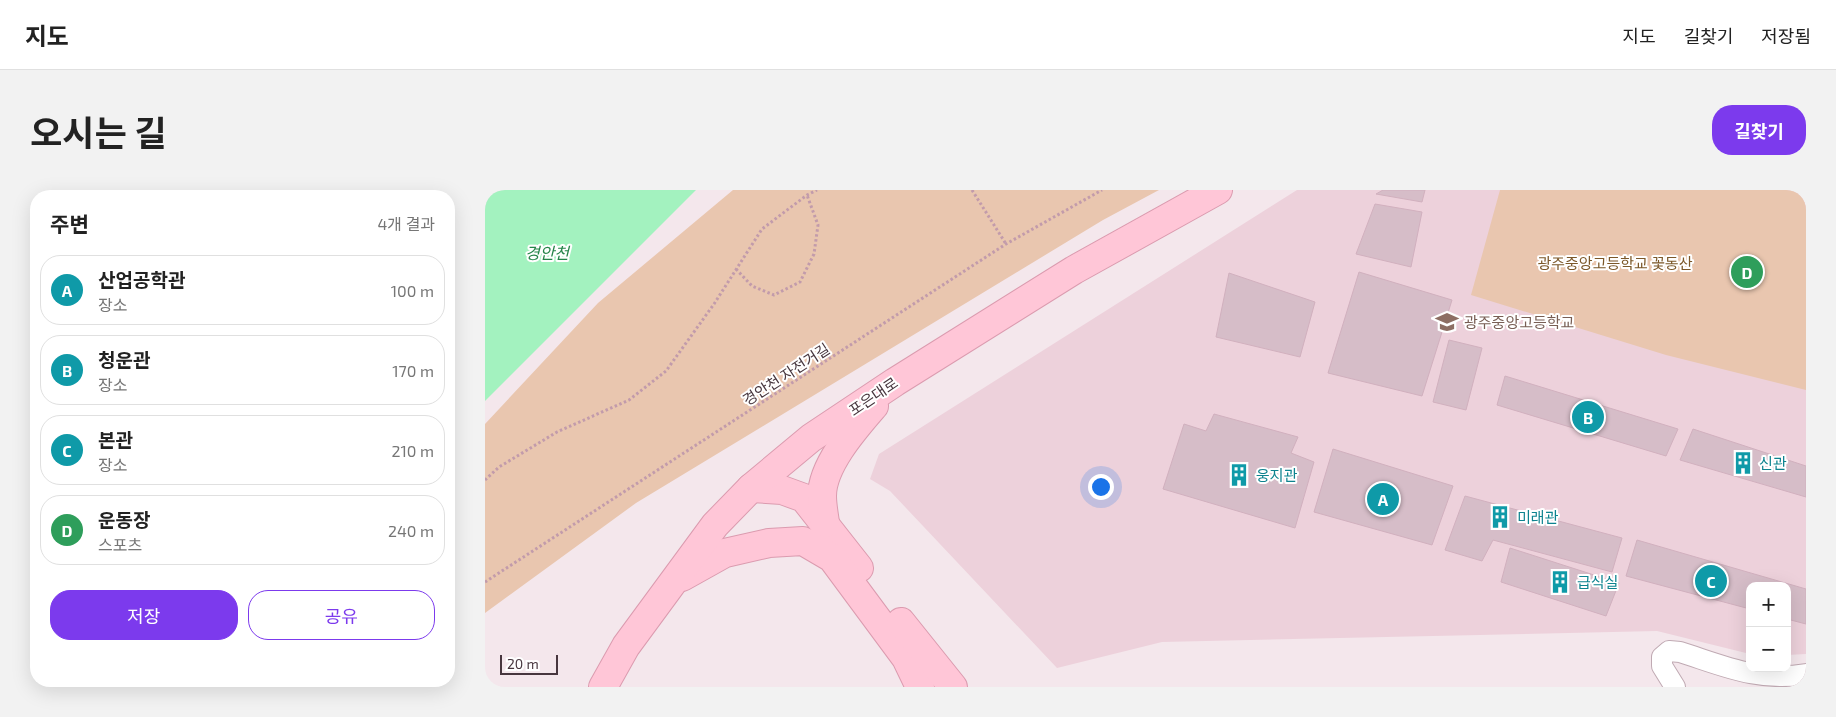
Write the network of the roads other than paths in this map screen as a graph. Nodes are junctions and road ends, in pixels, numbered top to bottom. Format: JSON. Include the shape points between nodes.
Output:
{"nodes":[{"id":1,"x":1218,"y":190,"type":"edge"},
{"id":2,"x":895,"y":382,"type":"junction"},
{"id":3,"x":751,"y":488,"type":"junction"},
{"id":4,"x":825,"y":523,"type":"junction"},
{"id":5,"x":674,"y":581,"type":"junction"},
{"id":6,"x":1806,"y":674,"type":"edge"},
{"id":7,"x":603,"y":687,"type":"edge"},
{"id":8,"x":920,"y":687,"type":"edge"},
{"id":9,"x":953,"y":687,"type":"edge"},
{"id":10,"x":1675,"y":687,"type":"edge"}],
"edges":[{"from":1,"to":2,"type":"street","name":"포은대로","via":[[1074,270]]},
{"from":2,"to":3,"type":"street","name":"포은대로","via":[[811,438]]},
{"from":2,"to":4,"type":"street","via":[[830,464],[822,495]]},
{"from":3,"to":4,"type":"street","via":[[782,490],[804,498]]},
{"from":3,"to":5,"type":"street","name":"포은대로","via":[[715,525]]},
{"from":4,"to":9,"type":"street"},
{"from":5,"to":7,"type":"street","name":"포은대로","via":[[626,646]]},
{"from":5,"to":8,"type":"street","via":[[725,553],[769,543],[803,541],[832,558],[905,658]]},
{"from":6,"to":10,"type":"street","via":[[1790,677],[1746,674],[1669,651],[1662,657],[1662,666]]}]}
